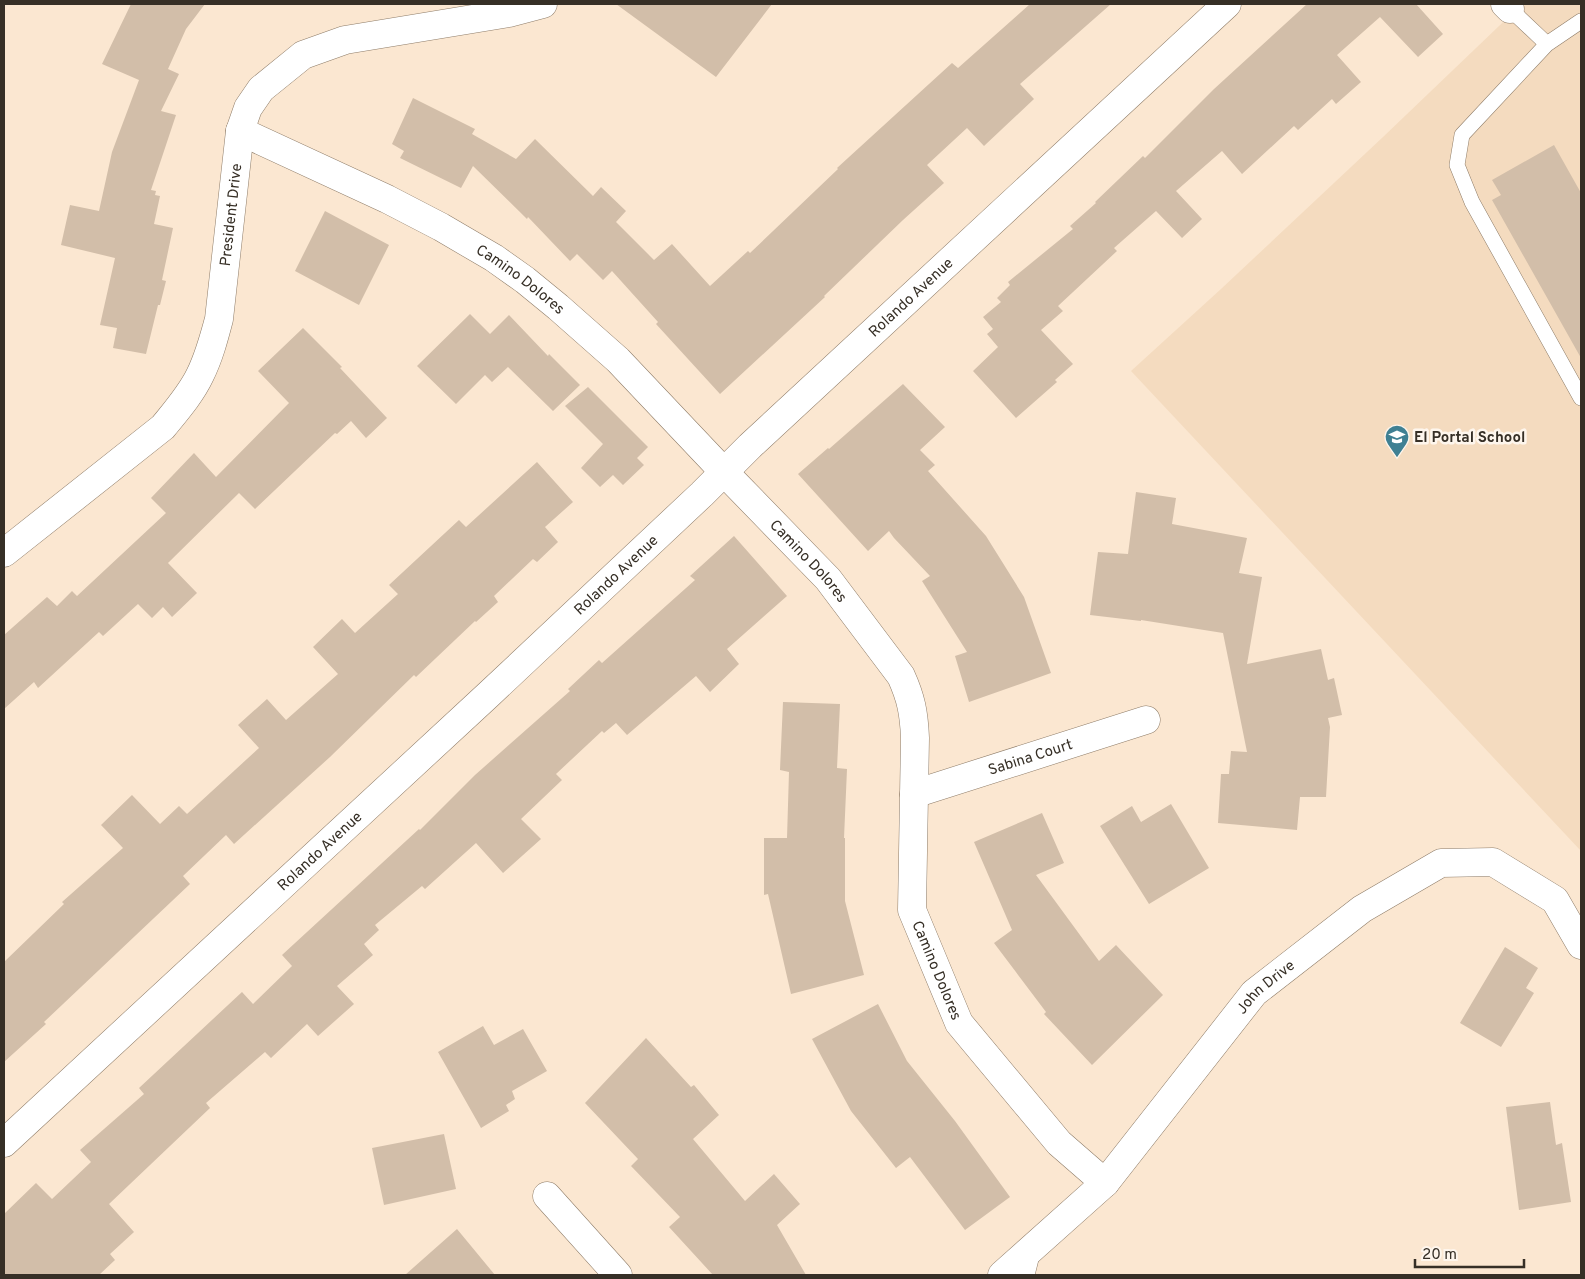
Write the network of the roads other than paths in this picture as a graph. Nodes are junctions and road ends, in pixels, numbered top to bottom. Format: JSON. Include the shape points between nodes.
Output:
{"nodes":[{"id":1,"x":543,"y":4,"type":"edge"},
{"id":2,"x":1227,"y":4,"type":"edge"},
{"id":3,"x":1508,"y":7,"type":"edge"},
{"id":4,"x":1581,"y":21,"type":"edge"},
{"id":5,"x":1548,"y":44,"type":"junction"},
{"id":6,"x":240,"y":131,"type":"junction"},
{"id":7,"x":1581,"y":398,"type":"edge"},
{"id":8,"x":724,"y":472,"type":"junction"},
{"id":9,"x":4,"y":553,"type":"edge"},
{"id":10,"x":1146,"y":720,"type":"dead end"},
{"id":11,"x":914,"y":794,"type":"junction"},
{"id":12,"x":1581,"y":945,"type":"edge"},
{"id":13,"x":4,"y":1143,"type":"edge"},
{"id":14,"x":1104,"y":1183,"type":"junction"},
{"id":15,"x":547,"y":1196,"type":"dead end"},
{"id":16,"x":1034,"y":1247,"type":"junction"},
{"id":17,"x":618,"y":1275,"type":"edge"},
{"id":18,"x":1002,"y":1275,"type":"edge"},
{"id":19,"x":1027,"y":1275,"type":"edge"}],
"edges":[{"from":1,"to":6,"type":"street","name":"President Drive","via":[[509,13],[345,40],[303,55],[261,89],[248,108]]},
{"from":2,"to":8,"type":"street","name":"Rolando Avenue"},
{"from":3,"to":5,"type":"lane"},
{"from":4,"to":5,"type":"lane"},
{"from":5,"to":7,"type":"lane","via":[[1462,136],[1457,164],[1472,202]]},
{"from":6,"to":8,"type":"street","name":"Camino Dolores","via":[[386,199],[494,258],[558,306],[618,360]]},
{"from":6,"to":9,"type":"street","name":"President Drive","via":[[219,319],[200,376],[163,427]]},
{"from":8,"to":11,"type":"street","name":"Camino Dolores","via":[[828,579],[901,676],[914,714]]},
{"from":8,"to":13,"type":"street","name":"Rolando Avenue"},
{"from":10,"to":11,"type":"street","name":"Sabina Court"},
{"from":11,"to":14,"type":"street","name":"Camino Dolores","via":[[912,910],[959,1023],[1060,1143]]},
{"from":12,"to":14,"type":"street","name":"John Drive","via":[[1555,900],[1493,862],[1441,863],[1362,909],[1254,993]]},
{"from":14,"to":16,"type":"street","name":"John Drive"},
{"from":15,"to":17,"type":"street"},
{"from":16,"to":18,"type":"street","name":"John Drive"},
{"from":16,"to":19,"type":"lane"}]}
